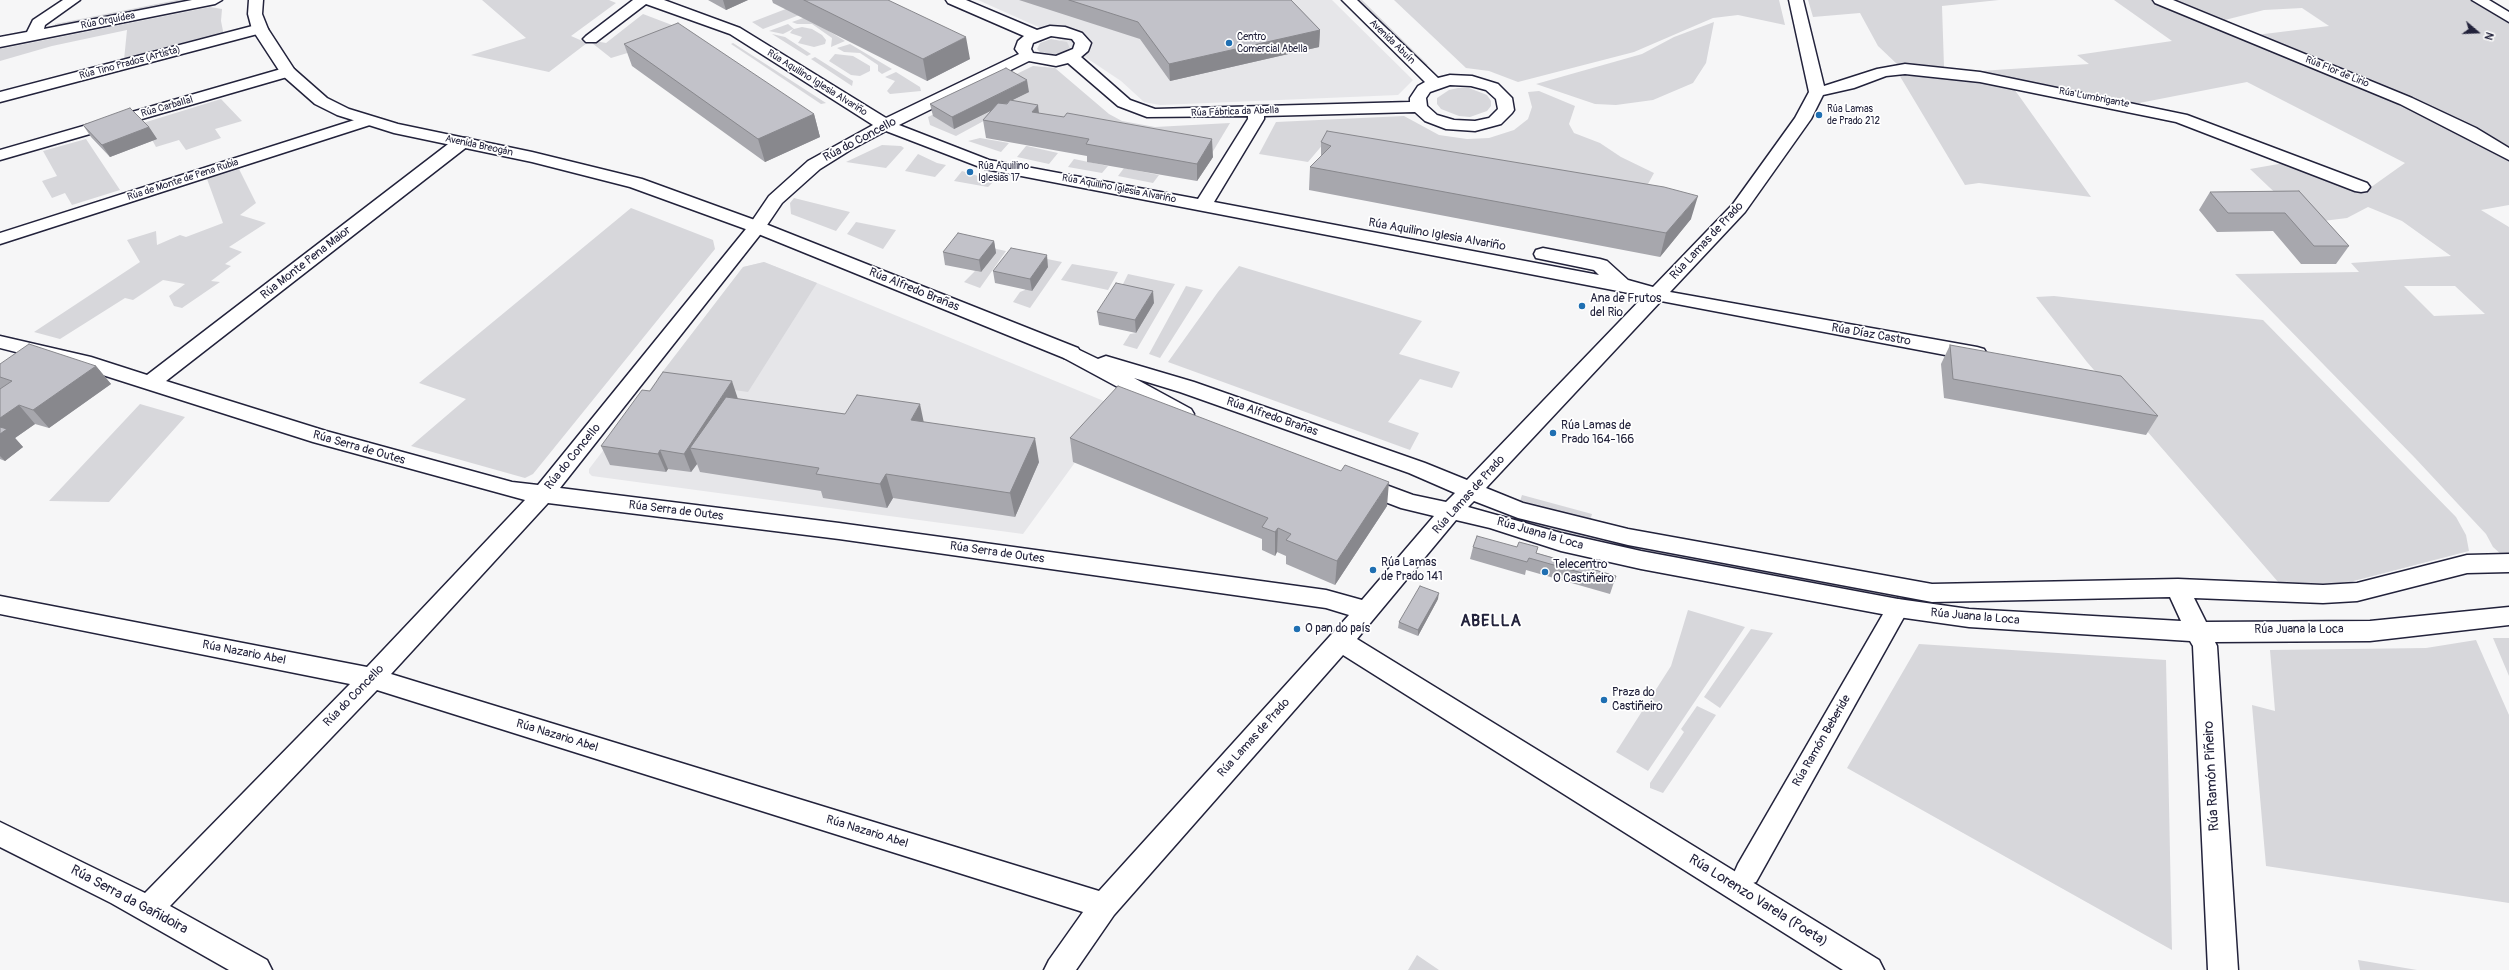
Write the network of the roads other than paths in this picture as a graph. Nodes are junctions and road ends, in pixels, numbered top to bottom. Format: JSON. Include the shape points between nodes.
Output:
{"nodes":[{"id":1,"x":73,"y":0,"type":"edge"},
{"id":2,"x":160,"y":0,"type":"edge"},
{"id":3,"x":215,"y":0,"type":"edge"},
{"id":4,"x":256,"y":0,"type":"edge"},
{"id":5,"x":642,"y":0,"type":"edge"},
{"id":6,"x":650,"y":0,"type":"edge"},
{"id":7,"x":954,"y":0,"type":"edge"},
{"id":8,"x":1349,"y":0,"type":"edge"},
{"id":9,"x":1370,"y":0,"type":"edge"},
{"id":10,"x":1796,"y":0,"type":"edge"},
{"id":11,"x":2160,"y":0,"type":"edge"},
{"id":12,"x":2479,"y":0,"type":"edge"},
{"id":13,"x":2509,"y":18,"type":"edge"},
{"id":14,"x":36,"y":29,"type":"junction"},
{"id":15,"x":260,"y":29,"type":"junction"},
{"id":16,"x":0,"y":30,"type":"edge"},
{"id":17,"x":1036,"y":35,"type":"junction"},
{"id":18,"x":592,"y":39,"type":"dead end"},
{"id":19,"x":0,"y":42,"type":"edge"},
{"id":20,"x":1028,"y":56,"type":"junction"},
{"id":21,"x":1070,"y":57,"type":"junction"},
{"id":22,"x":288,"y":72,"type":"junction"},
{"id":23,"x":1442,"y":82,"type":"junction"},
{"id":24,"x":1817,"y":92,"type":"junction"},
{"id":25,"x":0,"y":97,"type":"edge"},
{"id":26,"x":1419,"y":107,"type":"junction"},
{"id":27,"x":1255,"y":110,"type":"junction"},
{"id":28,"x":367,"y":121,"type":"junction"},
{"id":29,"x":885,"y":125,"type":"junction"},
{"id":30,"x":462,"y":142,"type":"junction"},
{"id":31,"x":0,"y":155,"type":"edge"},
{"id":32,"x":2509,"y":155,"type":"edge"},
{"id":33,"x":2361,"y":187,"type":"dead end"},
{"id":34,"x":1203,"y":205,"type":"junction"},
{"id":35,"x":757,"y":227,"type":"junction"},
{"id":36,"x":0,"y":239,"type":"edge"},
{"id":37,"x":1658,"y":294,"type":"junction"},
{"id":38,"x":4,"y":348,"type":"edge"},
{"id":39,"x":1071,"y":353,"type":"junction"},
{"id":40,"x":1993,"y":357,"type":"edge"},
{"id":41,"x":150,"y":382,"type":"junction"},
{"id":42,"x":1201,"y":421,"type":"edge"},
{"id":43,"x":1344,"y":477,"type":"edge"},
{"id":44,"x":1470,"y":490,"type":"junction"},
{"id":45,"x":542,"y":495,"type":"junction"},
{"id":46,"x":1451,"y":511,"type":"junction"},
{"id":47,"x":2509,"y":563,"type":"edge"},
{"id":48,"x":2178,"y":588,"type":"junction"},
{"id":49,"x":1898,"y":597,"type":"junction"},
{"id":50,"x":0,"y":605,"type":"edge"},
{"id":51,"x":1366,"y":612,"type":"junction"},
{"id":52,"x":2509,"y":616,"type":"edge"},
{"id":53,"x":2200,"y":632,"type":"junction"},
{"id":54,"x":1340,"y":641,"type":"junction"},
{"id":55,"x":372,"y":678,"type":"junction"},
{"id":56,"x":0,"y":834,"type":"edge"},
{"id":57,"x":1747,"y":873,"type":"dead end"},
{"id":58,"x":1104,"y":906,"type":"junction"},
{"id":59,"x":148,"y":909,"type":"junction"},
{"id":60,"x":257,"y":970,"type":"edge"},
{"id":61,"x":1059,"y":970,"type":"edge"},
{"id":62,"x":1869,"y":970,"type":"edge"},
{"id":63,"x":2223,"y":970,"type":"edge"}],
"edges":[{"from":1,"to":14,"type":"street"},
{"from":2,"to":14,"type":"street","name":"Rúa Orquídea"},
{"from":3,"to":14,"type":"street","name":"Rúa Orquídea"},
{"from":4,"to":15,"type":"street","name":"Avenida Breogán","via":[[255,14]]},
{"from":5,"to":18,"type":"street"},
{"from":6,"to":29,"type":"street","name":"Rúa Aquilino Iglesia Alvariño","via":[[735,31]]},
{"from":7,"to":17,"type":"street"},
{"from":8,"to":23,"type":"street","name":"Avenida Abuín"},
{"from":9,"to":23,"type":"street","name":"Avenida Abuín"},
{"from":10,"to":24,"type":"street"},
{"from":11,"to":32,"type":"street","name":"Rúa Flor de Lirio","via":[[2406,101],[2470,132]]},
{"from":12,"to":13,"type":"street"},
{"from":14,"to":16,"type":"street","name":"Rúa Orquídea"},
{"from":14,"to":19,"type":"street","name":"Rúa Orquídea"},
{"from":15,"to":22,"type":"street","name":"Avenida Breogán"},
{"from":15,"to":25,"type":"street","name":"Rúa Tino Prados (Artista)"},
{"from":17,"to":20,"type":"street","via":[[1026,41],[1023,49]]},
{"from":17,"to":21,"type":"street","via":[[1050,31],[1077,36],[1083,43],[1080,51]]},
{"from":20,"to":21,"type":"street","via":[[1056,61]]},
{"from":20,"to":29,"type":"street","name":"Rúa do Concello","via":[[977,78]]},
{"from":21,"to":27,"type":"street","name":"Rúa Fábrica da Abella","via":[[1124,103],[1153,114]]},
{"from":22,"to":28,"type":"street","name":"Avenida Breogán","via":[[321,101]]},
{"from":22,"to":31,"type":"street","name":"Rúa Carballal"},
{"from":23,"to":26,"type":"street","via":[[1424,89],[1418,98]]},
{"from":23,"to":26,"type":"street","via":[[1472,81],[1492,88],[1504,98],[1506,110],[1495,121],[1475,126],[1452,125],[1431,118]]},
{"from":24,"to":33,"type":"street","name":"Rúa Lumbrigante","via":[[1848,85],[1882,72],[1905,69],[1943,72],[2010,83],[2181,118]]},
{"from":24,"to":37,"type":"street","name":"Rúa Lamas de Prado","via":[[1803,119],[1739,208]]},
{"from":26,"to":27,"type":"street","name":"Rúa Fábrica da Abella"},
{"from":27,"to":34,"type":"street","via":[[1256,119]]},
{"from":28,"to":30,"type":"street","name":"Avenida Breogán"},
{"from":28,"to":36,"type":"street","name":"Rúa de Monte de Pena Rubia"},
{"from":29,"to":34,"type":"street","name":"Rúa Aquilino Iglesia Alvariño","via":[[985,164]]},
{"from":29,"to":35,"type":"street","name":"Rúa do Concello","via":[[814,165],[775,200]]},
{"from":30,"to":35,"type":"street","name":"Avenida Breogán","via":[[603,173]]},
{"from":30,"to":41,"type":"street","name":"Rúa Monte Pena Maior"},
{"from":34,"to":37,"type":"street","name":"Rúa Aquilino Iglesia Alvariño"},
{"from":35,"to":39,"type":"street","name":"Rúa Alfredo Brañas"},
{"from":35,"to":45,"type":"street","name":"Rúa do Concello"},
{"from":37,"to":40,"type":"street","name":"Rúa Díaz Castro"},
{"from":37,"to":44,"type":"street","name":"Rúa Lamas de Prado"},
{"from":38,"to":41,"type":"street","name":"Rúa Serra de Outes"},
{"from":39,"to":42,"type":"street","name":"Rúa Alfredo Brañas","via":[[1152,399]]},
{"from":39,"to":44,"type":"street","name":"Rúa Alfredo Brañas","via":[[1187,387],[1417,468]]},
{"from":41,"to":45,"type":"street","name":"Rúa Serra de Outes","via":[[321,437],[512,490]]},
{"from":43,"to":46,"type":"street","via":[[1409,502]]},
{"from":44,"to":46,"type":"street","name":"Rúa Lamas de Prado"},
{"from":44,"to":49,"type":"street","name":"Rúa Juana la Loca","via":[[1518,510],[1589,528]]},
{"from":45,"to":51,"type":"street","name":"Rúa Serra de Outes","via":[[839,531],[1326,599],[1348,604]]},
{"from":45,"to":55,"type":"street","name":"Rúa do Concello"},
{"from":46,"to":49,"type":"street","name":"Rúa Juana la Loca","via":[[1561,542],[1641,560]]},
{"from":46,"to":51,"type":"street","name":"Rúa Lamas de Prado"},
{"from":47,"to":48,"type":"street","name":"Rúa Juana la Loca","via":[[2460,566],[2357,592],[2323,594]]},
{"from":48,"to":49,"type":"street","name":"Rúa Juana la Loca","via":[[1932,593]]},
{"from":48,"to":53,"type":"street","name":"Rúa Ramón Piñeiro"},
{"from":49,"to":53,"type":"street","name":"Rúa Juana la Loca","via":[[1969,618]]},
{"from":49,"to":57,"type":"street","name":"Rúa Ramón Beberide"},
{"from":50,"to":55,"type":"street","name":"Rúa Nazario Abel"},
{"from":51,"to":54,"type":"street","name":"Rúa Lamas de Prado"},
{"from":52,"to":53,"type":"street","name":"Rúa Juana la Loca","via":[[2370,631]]},
{"from":53,"to":63,"type":"street","name":"Rúa Ramón Piñeiro","via":[[2205,646]]},
{"from":54,"to":58,"type":"street","name":"Rúa Lamas de Prado"},
{"from":54,"to":62,"type":"street","name":"Rúa Lorenzo Varela (Poeta)"},
{"from":55,"to":58,"type":"street","name":"Rúa Nazario Abel"},
{"from":55,"to":59,"type":"street","name":"Rúa do Concello"},
{"from":56,"to":59,"type":"street","name":"Rúa Serra da Gañidoira"},
{"from":58,"to":61,"type":"street","name":"Rúa Lamas de Prado"},
{"from":59,"to":60,"type":"street","name":"Rúa Serra da Gañidoira"}]}
